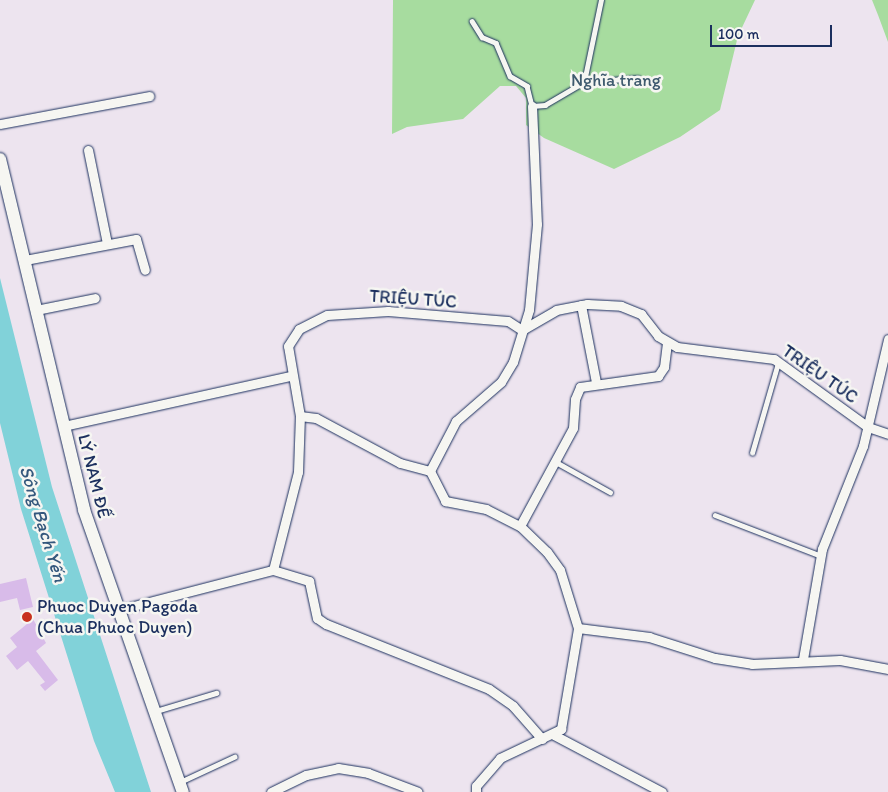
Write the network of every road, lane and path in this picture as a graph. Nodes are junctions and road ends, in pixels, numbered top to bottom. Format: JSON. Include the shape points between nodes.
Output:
{"nodes":[{"id":1,"x":601,"y":0,"type":"edge"},
{"id":2,"x":472,"y":21,"type":"dead end"},
{"id":3,"x":638,"y":78,"type":"dead end"},
{"id":4,"x":584,"y":82,"type":"junction"},
{"id":5,"x":149,"y":96,"type":"dead end"},
{"id":6,"x":532,"y":106,"type":"junction"},
{"id":7,"x":0,"y":124,"type":"edge"},
{"id":8,"x":88,"y":150,"type":"dead end"},
{"id":9,"x":0,"y":159,"type":"edge"},
{"id":10,"x":107,"y":243,"type":"junction"},
{"id":11,"x":25,"y":260,"type":"junction"},
{"id":12,"x":145,"y":270,"type":"dead end"},
{"id":13,"x":95,"y":298,"type":"dead end"},
{"id":14,"x":581,"y":305,"type":"junction"},
{"id":15,"x":36,"y":310,"type":"junction"},
{"id":16,"x":522,"y":330,"type":"junction"},
{"id":17,"x":888,"y":338,"type":"edge"},
{"id":18,"x":667,"y":342,"type":"junction"},
{"id":19,"x":778,"y":362,"type":"junction"},
{"id":20,"x":290,"y":376,"type":"junction"},
{"id":21,"x":596,"y":382,"type":"junction"},
{"id":22,"x":300,"y":416,"type":"junction"},
{"id":23,"x":64,"y":426,"type":"junction"},
{"id":24,"x":868,"y":427,"type":"junction"},
{"id":25,"x":888,"y":434,"type":"edge"},
{"id":26,"x":752,"y":453,"type":"dead end"},
{"id":27,"x":556,"y":462,"type":"junction"},
{"id":28,"x":430,"y":471,"type":"junction"},
{"id":29,"x":610,"y":492,"type":"dead end"},
{"id":30,"x":716,"y":515,"type":"dead end"},
{"id":31,"x":520,"y":526,"type":"junction"},
{"id":32,"x":821,"y":556,"type":"junction"},
{"id":33,"x":273,"y":570,"type":"junction"},
{"id":34,"x":118,"y":610,"type":"junction"},
{"id":35,"x":578,"y":628,"type":"junction"},
{"id":36,"x":803,"y":659,"type":"junction"},
{"id":37,"x":888,"y":669,"type":"edge"},
{"id":38,"x":216,"y":692,"type":"dead end"},
{"id":39,"x":152,"y":712,"type":"junction"},
{"id":40,"x":554,"y":735,"type":"junction"},
{"id":41,"x":542,"y":739,"type":"junction"},
{"id":42,"x":234,"y":757,"type":"dead end"},
{"id":43,"x":181,"y":787,"type":"edge"},
{"id":44,"x":271,"y":792,"type":"edge"},
{"id":45,"x":418,"y":792,"type":"edge"},
{"id":46,"x":476,"y":792,"type":"edge"},
{"id":47,"x":662,"y":792,"type":"edge"}],
"edges":[{"from":1,"to":4,"type":"lane"},
{"from":2,"to":6,"type":"lane","via":[[482,37],[496,43],[510,76],[527,86]]},
{"from":3,"to":4,"type":"lane"},
{"from":4,"to":6,"type":"lane","via":[[550,104]]},
{"from":5,"to":7,"type":"street"},
{"from":6,"to":16,"type":"street","via":[[537,224],[529,310]]},
{"from":8,"to":10,"type":"street"},
{"from":9,"to":11,"type":"street","name":"LÝ NAM ĐẾ"},
{"from":10,"to":11,"type":"street"},
{"from":10,"to":12,"type":"street","via":[[140,241]]},
{"from":11,"to":15,"type":"street","name":"LÝ NAM ĐẾ"},
{"from":13,"to":15,"type":"street"},
{"from":14,"to":16,"type":"street","via":[[556,310]]},
{"from":14,"to":18,"type":"street","via":[[621,306],[641,314]]},
{"from":14,"to":21,"type":"street"},
{"from":15,"to":23,"type":"street","name":"LÝ NAM ĐẾ"},
{"from":16,"to":20,"type":"street","name":"TRIỆU TÚC","via":[[500,320],[344,311],[299,329],[288,346]]},
{"from":16,"to":28,"type":"street","via":[[513,362],[500,382],[456,421]]},
{"from":17,"to":24,"type":"street"},
{"from":18,"to":19,"type":"street","name":"TRIỆU TÚC","via":[[713,355],[759,354]]},
{"from":18,"to":21,"type":"street","via":[[664,367],[658,376]]},
{"from":19,"to":24,"type":"street","name":"TRIỆU TÚC"},
{"from":19,"to":26,"type":"lane"},
{"from":20,"to":22,"type":"street","name":"TRIỆU TÚC"},
{"from":20,"to":23,"type":"street"},
{"from":21,"to":27,"type":"street","via":[[580,387],[575,399],[573,428]]},
{"from":22,"to":28,"type":"street","via":[[316,418],[400,463]]},
{"from":22,"to":33,"type":"street","name":"TRIỆU TÚC","via":[[298,472]]},
{"from":23,"to":34,"type":"street","name":"LÝ NAM ĐẾ","via":[[84,510]]},
{"from":24,"to":25,"type":"street","name":"TRIỆU TÚC"},
{"from":24,"to":32,"type":"street"},
{"from":27,"to":29,"type":"lane"},
{"from":27,"to":31,"type":"street"},
{"from":28,"to":31,"type":"street","via":[[445,501],[486,509]]},
{"from":30,"to":32,"type":"lane"},
{"from":31,"to":35,"type":"street","via":[[560,570]]},
{"from":32,"to":36,"type":"street"},
{"from":33,"to":34,"type":"street"},
{"from":33,"to":41,"type":"street","via":[[308,581],[317,618],[326,624],[489,689],[513,706]]},
{"from":34,"to":39,"type":"street","name":"LÝ NAM ĐẾ"},
{"from":35,"to":36,"type":"street","via":[[649,636],[715,658],[752,664]]},
{"from":35,"to":40,"type":"street","via":[[568,709]]},
{"from":36,"to":37,"type":"street"},
{"from":38,"to":39,"type":"lane"},
{"from":39,"to":43,"type":"street","name":"LÝ NAM ĐẾ"},
{"from":40,"to":41,"type":"street"},
{"from":40,"to":47,"type":"street"},
{"from":41,"to":46,"type":"street","via":[[523,744],[500,758],[476,786]]},
{"from":42,"to":43,"type":"lane"},
{"from":44,"to":45,"type":"street","via":[[306,775],[338,768],[368,773]]}]}
